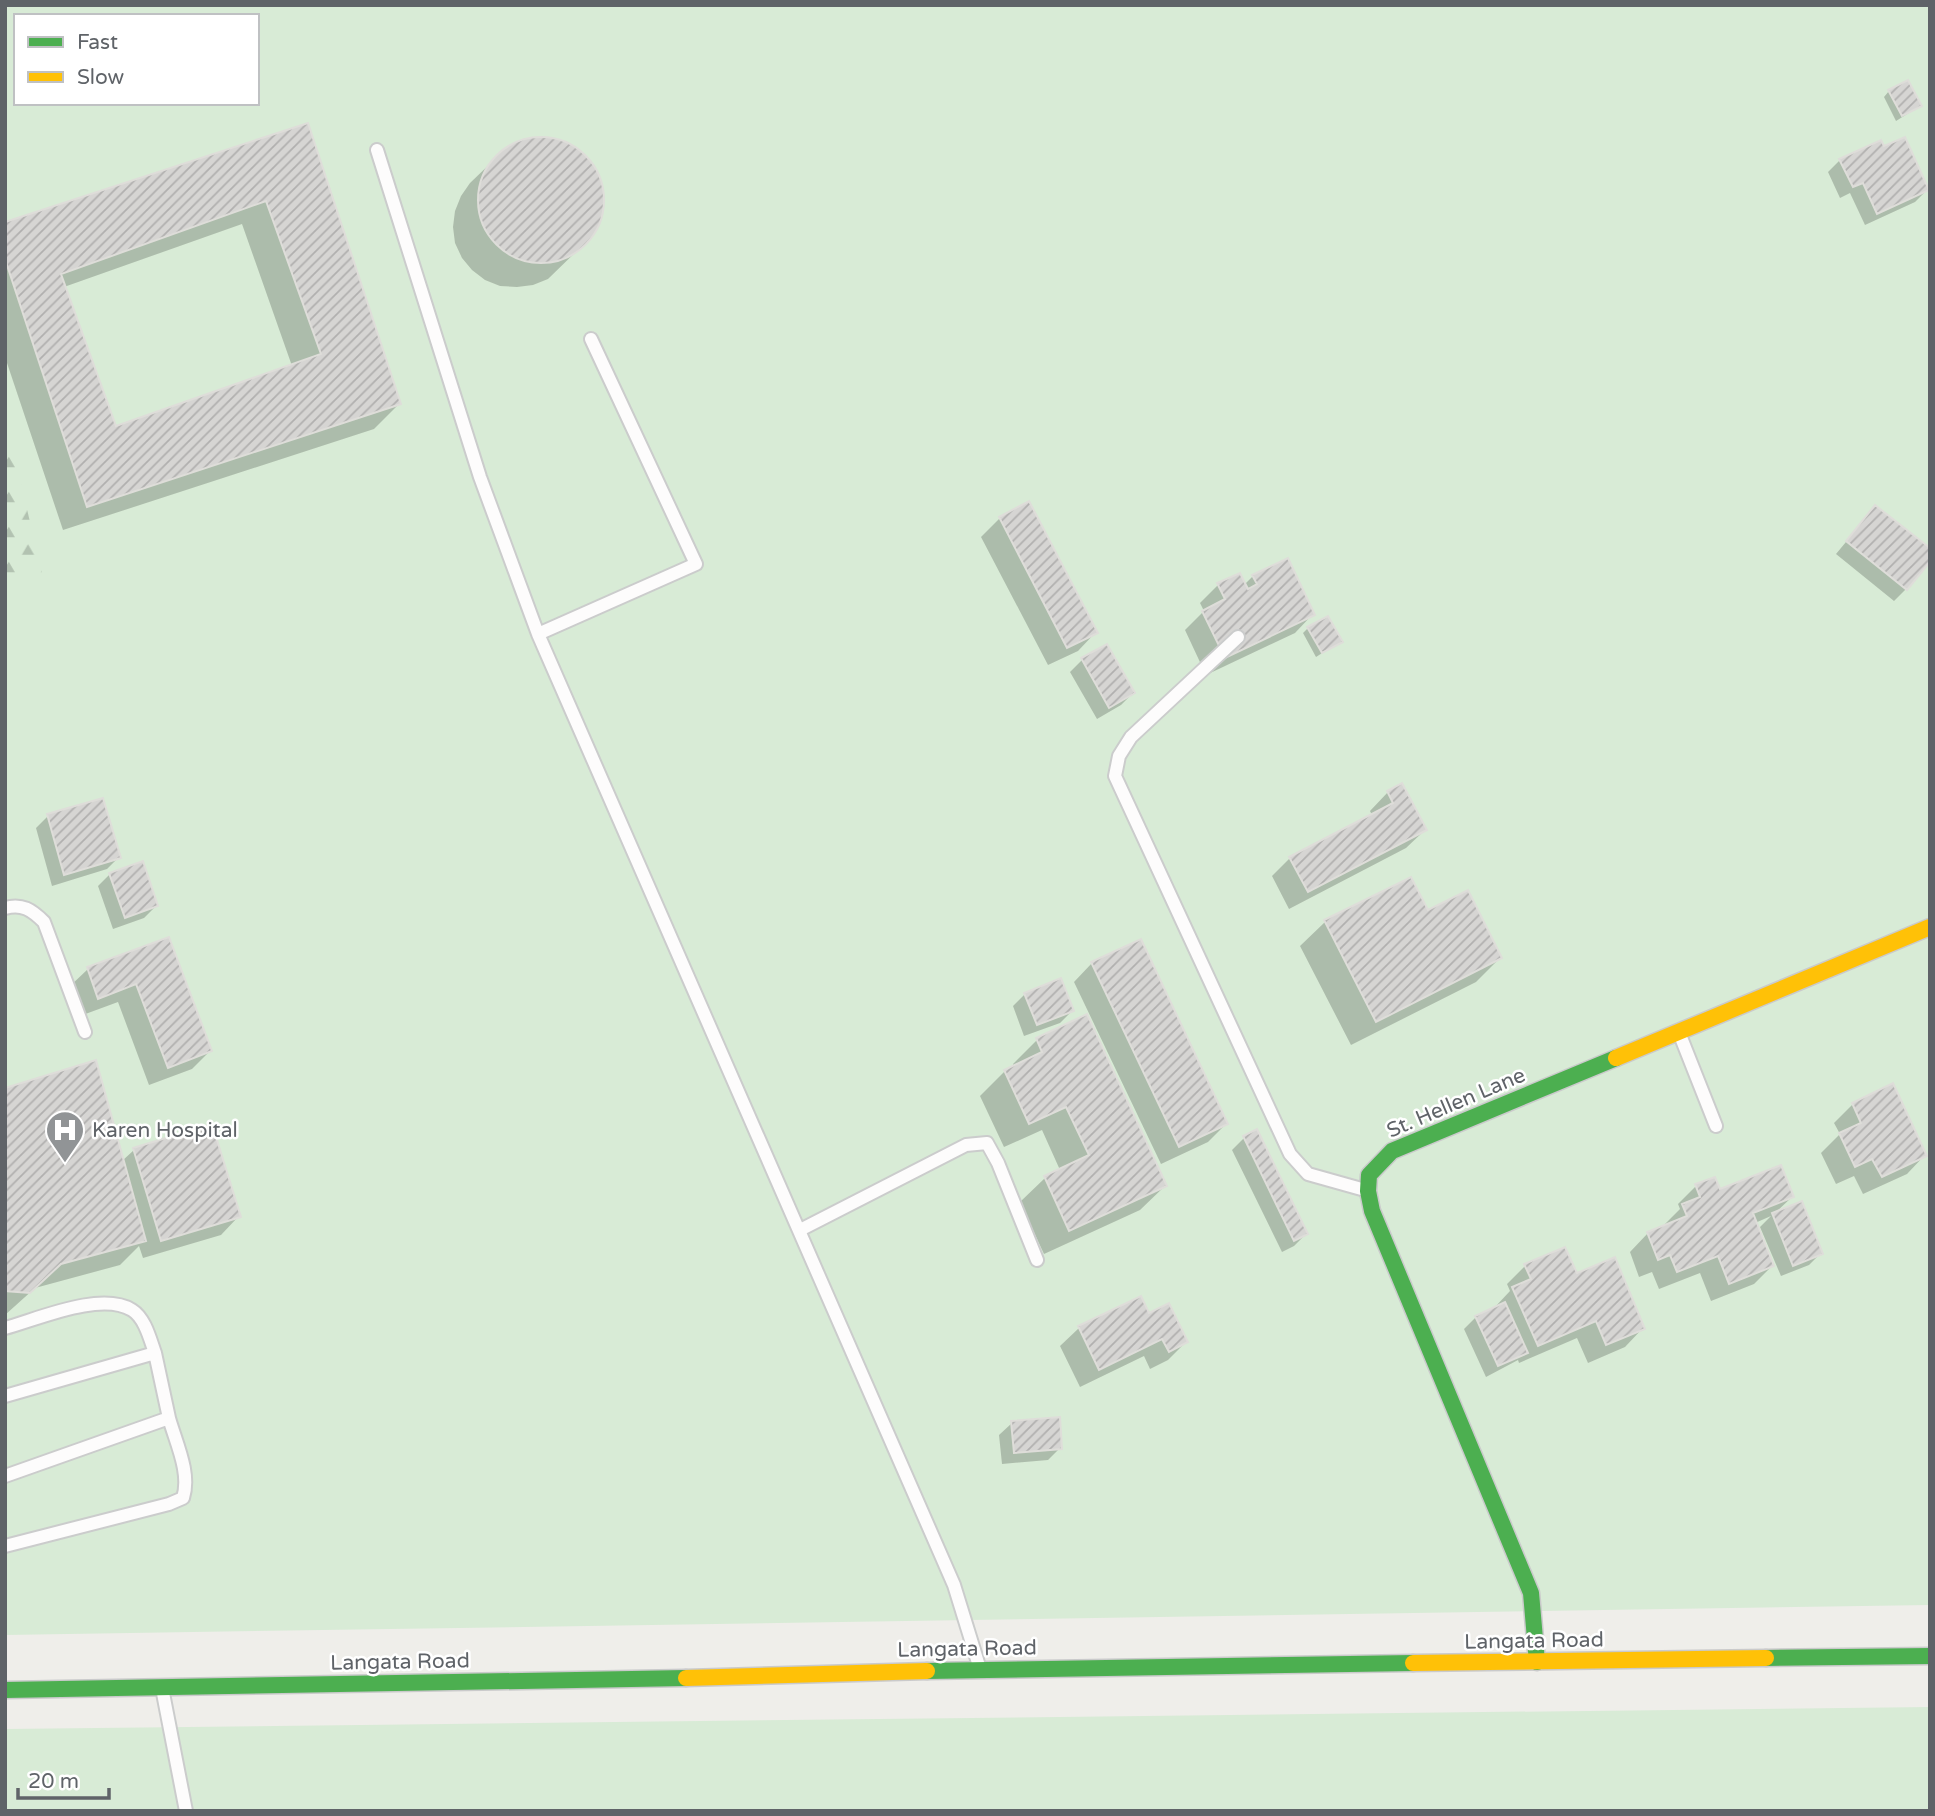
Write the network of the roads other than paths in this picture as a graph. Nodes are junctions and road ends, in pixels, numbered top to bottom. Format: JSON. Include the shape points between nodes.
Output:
{"nodes":[{"id":1,"x":377,"y":150,"type":"dead end"},
{"id":2,"x":591,"y":339,"type":"dead end"},
{"id":3,"x":538,"y":634,"type":"junction"},
{"id":4,"x":1238,"y":636,"type":"dead end"},
{"id":5,"x":5,"y":908,"type":"edge"},
{"id":6,"x":1930,"y":927,"type":"edge"},
{"id":7,"x":1679,"y":1031,"type":"junction"},
{"id":8,"x":85,"y":1032,"type":"dead end"},
{"id":9,"x":1716,"y":1126,"type":"dead end"},
{"id":10,"x":1368,"y":1191,"type":"junction"},
{"id":11,"x":800,"y":1230,"type":"junction"},
{"id":12,"x":1037,"y":1260,"type":"dead end"},
{"id":13,"x":5,"y":1328,"type":"edge"},
{"id":14,"x":155,"y":1353,"type":"junction"},
{"id":15,"x":5,"y":1396,"type":"edge"},
{"id":16,"x":169,"y":1418,"type":"junction"},
{"id":17,"x":5,"y":1476,"type":"edge"},
{"id":18,"x":5,"y":1546,"type":"edge"},
{"id":19,"x":1930,"y":1656,"type":"edge"},
{"id":20,"x":1537,"y":1662,"type":"junction"},
{"id":21,"x":980,"y":1670,"type":"junction"},
{"id":22,"x":162,"y":1686,"type":"junction"},
{"id":23,"x":5,"y":1690,"type":"edge"},
{"id":24,"x":187,"y":1811,"type":"edge"}],
"edges":[{"from":1,"to":3,"type":"lane","via":[[480,477]]},
{"from":2,"to":3,"type":"lane","via":[[696,564]]},
{"from":3,"to":11,"type":"lane"},
{"from":4,"to":10,"type":"lane","via":[[1131,737],[1119,757],[1115,776],[1290,1154],[1308,1174]]},
{"from":5,"to":8,"type":"lane","via":[[24,907],[44,922]]},
{"from":6,"to":7,"type":"main road","name":"St. Hellen Lane"},
{"from":7,"to":9,"type":"lane"},
{"from":7,"to":10,"type":"main road","name":"St. Hellen Lane","via":[[1392,1151],[1369,1175]]},
{"from":10,"to":20,"type":"main road","via":[[1372,1211],[1531,1593]]},
{"from":11,"to":12,"type":"lane","via":[[967,1145],[987,1143]]},
{"from":11,"to":21,"type":"lane","via":[[954,1584]]},
{"from":13,"to":14,"type":"lane","via":[[105,1303],[132,1310],[145,1326]]},
{"from":14,"to":15,"type":"lane"},
{"from":14,"to":16,"type":"lane"},
{"from":16,"to":17,"type":"lane"},
{"from":16,"to":18,"type":"lane","via":[[184,1473],[183,1498]]},
{"from":19,"to":20,"type":"main road","name":"Langata Road"},
{"from":20,"to":21,"type":"main road","name":"Langata Road"},
{"from":21,"to":22,"type":"main road","name":"Langata Road","via":[[556,1682]]},
{"from":22,"to":23,"type":"main road","name":"Langata Road"},
{"from":22,"to":24,"type":"lane"}]}
